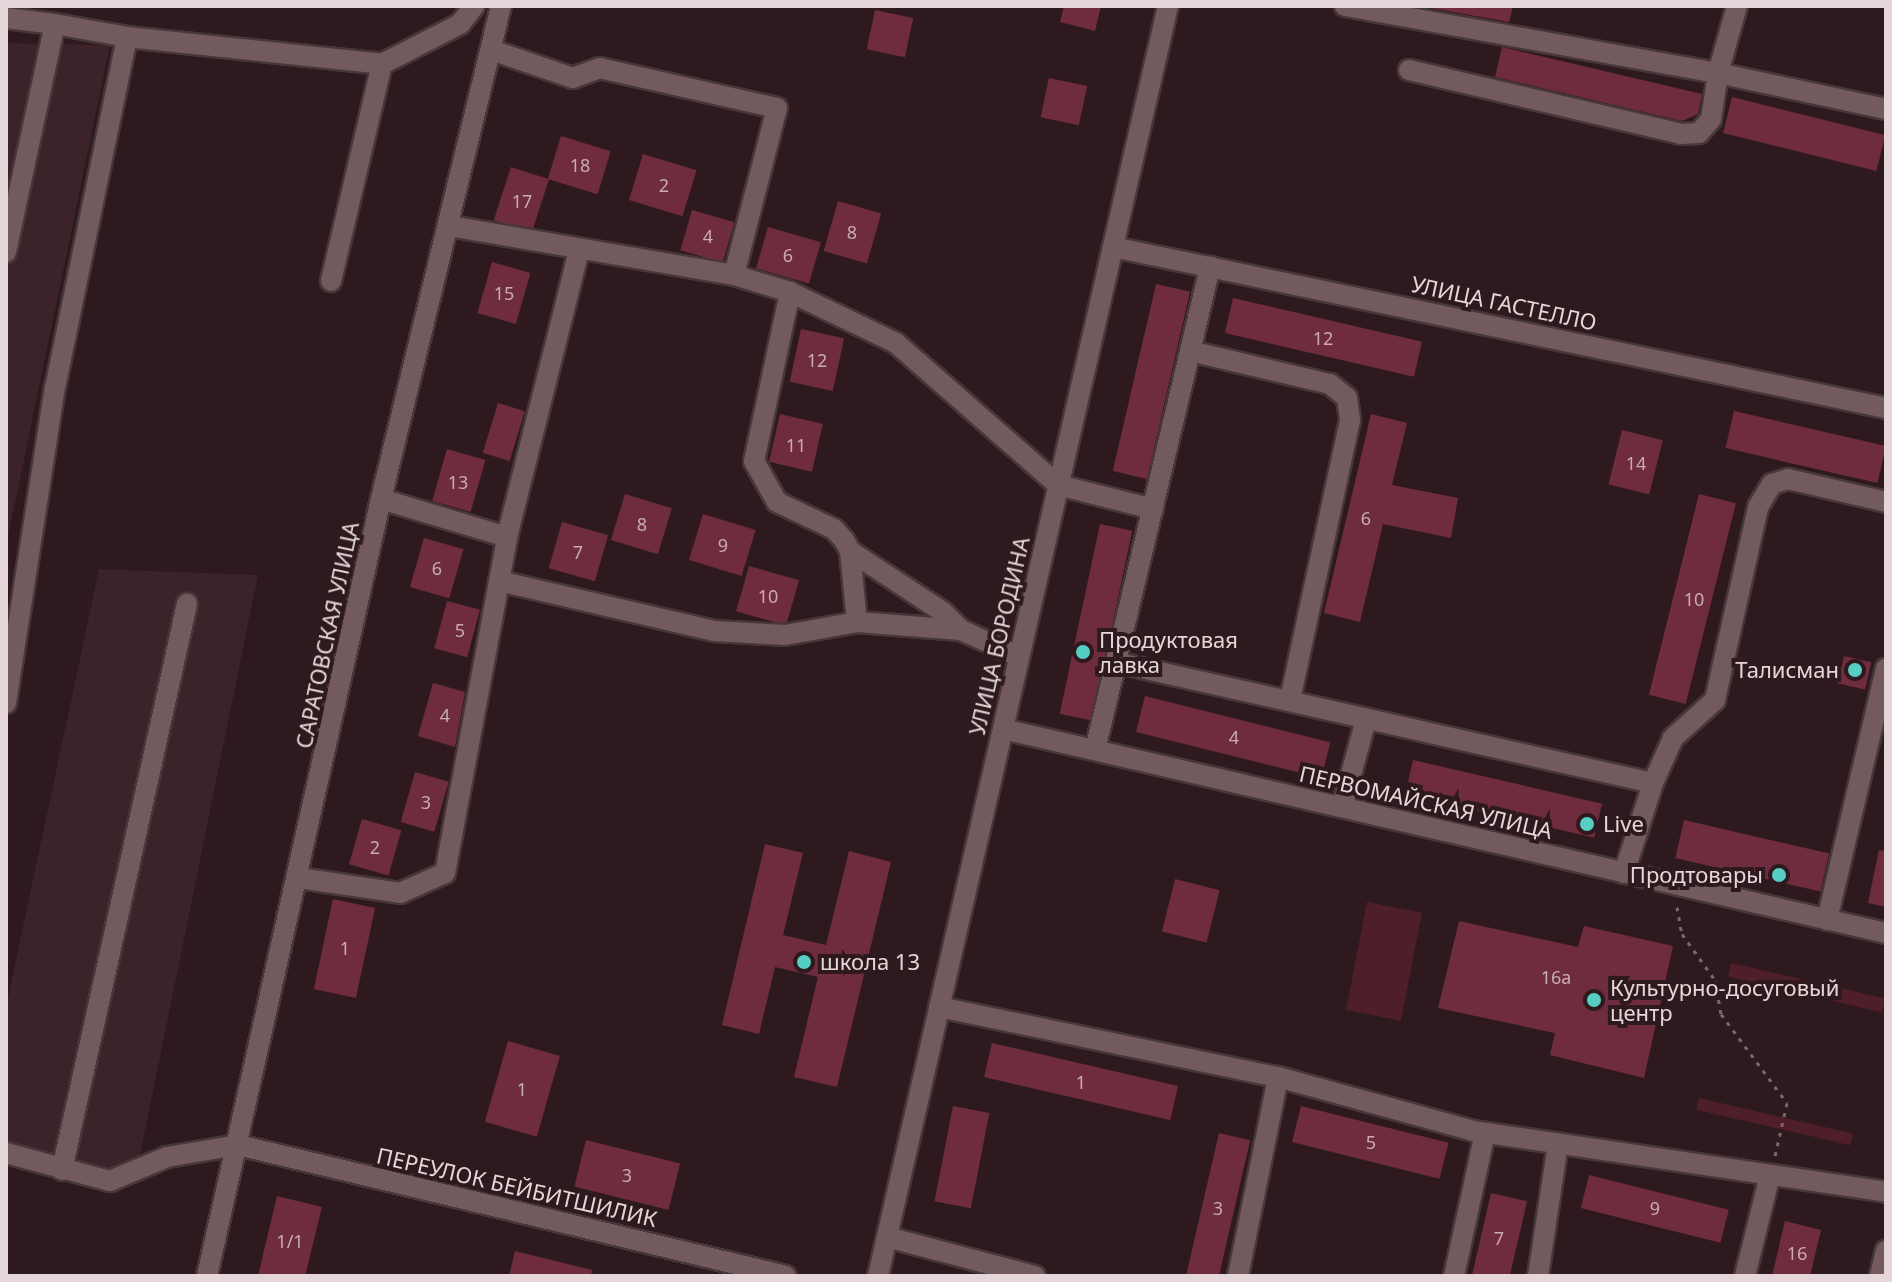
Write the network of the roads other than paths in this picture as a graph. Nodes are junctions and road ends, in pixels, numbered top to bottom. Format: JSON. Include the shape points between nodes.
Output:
{"nodes":[{"id":1,"x":474,"y":6,"type":"edge"},
{"id":2,"x":501,"y":6,"type":"edge"},
{"id":3,"x":1168,"y":6,"type":"edge"},
{"id":4,"x":1345,"y":6,"type":"edge"},
{"id":5,"x":1737,"y":6,"type":"edge"},
{"id":6,"x":6,"y":18,"type":"edge"},
{"id":7,"x":55,"y":24,"type":"junction"},
{"id":8,"x":127,"y":37,"type":"junction"},
{"id":9,"x":491,"y":50,"type":"junction"},
{"id":10,"x":382,"y":64,"type":"junction"},
{"id":11,"x":1409,"y":70,"type":"dead end"},
{"id":12,"x":1718,"y":73,"type":"junction"},
{"id":13,"x":1886,"y":109,"type":"edge"},
{"id":14,"x":450,"y":226,"type":"junction"},
{"id":15,"x":1113,"y":247,"type":"junction"},
{"id":16,"x":579,"y":250,"type":"junction"},
{"id":17,"x":6,"y":252,"type":"edge"},
{"id":18,"x":1210,"y":266,"type":"junction"},
{"id":19,"x":734,"y":275,"type":"junction"},
{"id":20,"x":331,"y":281,"type":"dead end"},
{"id":21,"x":790,"y":292,"type":"junction"},
{"id":22,"x":1190,"y":351,"type":"junction"},
{"id":23,"x":1886,"y":408,"type":"edge"},
{"id":24,"x":1058,"y":485,"type":"junction"},
{"id":25,"x":381,"y":499,"type":"junction"},
{"id":26,"x":1886,"y":502,"type":"edge"},
{"id":27,"x":1153,"y":509,"type":"junction"},
{"id":28,"x":507,"y":537,"type":"junction"},
{"id":29,"x":850,"y":551,"type":"junction"},
{"id":30,"x":499,"y":581,"type":"junction"},
{"id":31,"x":187,"y":604,"type":"dead end"},
{"id":32,"x":857,"y":622,"type":"junction"},
{"id":33,"x":961,"y":630,"type":"junction"},
{"id":34,"x":1018,"y":656,"type":"junction"},
{"id":35,"x":1119,"y":663,"type":"junction"},
{"id":36,"x":1886,"y":669,"type":"edge"},
{"id":37,"x":1290,"y":701,"type":"junction"},
{"id":38,"x":6,"y":703,"type":"edge"},
{"id":39,"x":1366,"y":720,"type":"junction"},
{"id":40,"x":1003,"y":729,"type":"junction"},
{"id":41,"x":1095,"y":750,"type":"junction"},
{"id":42,"x":1653,"y":783,"type":"junction"},
{"id":43,"x":1342,"y":807,"type":"junction"},
{"id":44,"x":1624,"y":873,"type":"junction"},
{"id":45,"x":299,"y":878,"type":"junction"},
{"id":46,"x":1827,"y":920,"type":"junction"},
{"id":47,"x":1886,"y":933,"type":"edge"},
{"id":48,"x":939,"y":1007,"type":"junction"},
{"id":49,"x":1278,"y":1077,"type":"junction"},
{"id":50,"x":1485,"y":1133,"type":"junction"},
{"id":51,"x":1558,"y":1143,"type":"junction"},
{"id":52,"x":238,"y":1145,"type":"junction"},
{"id":53,"x":6,"y":1153,"type":"edge"},
{"id":54,"x":62,"y":1170,"type":"junction"},
{"id":55,"x":1770,"y":1175,"type":"junction"},
{"id":56,"x":1886,"y":1192,"type":"edge"},
{"id":57,"x":887,"y":1237,"type":"junction"},
{"id":58,"x":1886,"y":1251,"type":"edge"},
{"id":59,"x":207,"y":1276,"type":"edge"},
{"id":60,"x":786,"y":1276,"type":"edge"},
{"id":61,"x":878,"y":1276,"type":"edge"},
{"id":62,"x":1035,"y":1276,"type":"edge"},
{"id":63,"x":1238,"y":1276,"type":"edge"},
{"id":64,"x":1454,"y":1276,"type":"edge"},
{"id":65,"x":1538,"y":1276,"type":"edge"},
{"id":66,"x":1745,"y":1276,"type":"edge"},
{"id":67,"x":1880,"y":1276,"type":"edge"}],
"edges":[{"from":1,"to":10,"type":"street","via":[[460,24]]},
{"from":2,"to":9,"type":"street","name":"САРАТОВСКАЯ УЛИЦА"},
{"from":3,"to":15,"type":"street","name":"УЛИЦА БОРОДИНА"},
{"from":4,"to":12,"type":"street"},
{"from":5,"to":12,"type":"street"},
{"from":6,"to":7,"type":"street"},
{"from":7,"to":8,"type":"street"},
{"from":7,"to":17,"type":"street"},
{"from":8,"to":10,"type":"street"},
{"from":8,"to":38,"type":"street","via":[[55,388]]},
{"from":9,"to":14,"type":"street","name":"САРАТОВСКАЯ УЛИЦА"},
{"from":9,"to":19,"type":"street","via":[[573,78],[600,68],[777,108]]},
{"from":10,"to":20,"type":"street"},
{"from":11,"to":12,"type":"street","via":[[1681,134],[1699,133],[1711,119]]},
{"from":12,"to":13,"type":"street"},
{"from":14,"to":16,"type":"street"},
{"from":14,"to":25,"type":"street","name":"САРАТОВСКАЯ УЛИЦА"},
{"from":15,"to":18,"type":"street","name":"УЛИЦА ГАСТЕЛЛО"},
{"from":15,"to":24,"type":"street","name":"УЛИЦА БОРОДИНА"},
{"from":16,"to":19,"type":"street"},
{"from":16,"to":28,"type":"street"},
{"from":18,"to":22,"type":"street"},
{"from":18,"to":23,"type":"street","name":"УЛИЦА ГАСТЕЛЛО"},
{"from":19,"to":21,"type":"street"},
{"from":21,"to":24,"type":"street","via":[[896,343]]},
{"from":21,"to":29,"type":"street","via":[[754,461],[777,502],[834,529]]},
{"from":22,"to":27,"type":"street"},
{"from":22,"to":37,"type":"street","via":[[1330,384],[1347,398],[1350,420]]},
{"from":24,"to":27,"type":"street"},
{"from":24,"to":34,"type":"street","name":"УЛИЦА БОРОДИНА"},
{"from":25,"to":28,"type":"street"},
{"from":25,"to":45,"type":"street","name":"САРАТОВСКАЯ УЛИЦА"},
{"from":26,"to":42,"type":"street","via":[[1788,479],[1772,484],[1758,507],[1715,700],[1673,738]]},
{"from":27,"to":35,"type":"street"},
{"from":28,"to":30,"type":"street"},
{"from":29,"to":32,"type":"street"},
{"from":29,"to":33,"type":"street","via":[[943,612]]},
{"from":30,"to":32,"type":"street","via":[[714,631],[785,635]]},
{"from":30,"to":45,"type":"street","via":[[445,873],[400,893]]},
{"from":31,"to":54,"type":"street"},
{"from":32,"to":33,"type":"street"},
{"from":33,"to":34,"type":"street"},
{"from":34,"to":40,"type":"street","name":"УЛИЦА БОРОДИНА"},
{"from":35,"to":37,"type":"street"},
{"from":35,"to":41,"type":"street"},
{"from":36,"to":46,"type":"street"},
{"from":37,"to":39,"type":"street"},
{"from":39,"to":42,"type":"street"},
{"from":39,"to":43,"type":"street"},
{"from":40,"to":41,"type":"street","name":"ПЕРВОМАЙСКАЯ УЛИЦА"},
{"from":40,"to":48,"type":"street","name":"УЛИЦА БОРОДИНА"},
{"from":41,"to":43,"type":"street","name":"ПЕРВОМАЙСКАЯ УЛИЦА"},
{"from":42,"to":44,"type":"street"},
{"from":43,"to":44,"type":"street","name":"ПЕРВОМАЙСКАЯ УЛИЦА"},
{"from":44,"to":46,"type":"street","name":"ПЕРВОМАЙСКАЯ УЛИЦА"},
{"from":45,"to":52,"type":"street","name":"САРАТОВСКАЯ УЛИЦА"},
{"from":46,"to":47,"type":"street","name":"ПЕРВОМАЙСКАЯ УЛИЦА"},
{"from":48,"to":49,"type":"street"},
{"from":48,"to":57,"type":"street","name":"УЛИЦА БОРОДИНА"},
{"from":49,"to":50,"type":"street"},
{"from":49,"to":63,"type":"street"},
{"from":50,"to":51,"type":"street"},
{"from":50,"to":64,"type":"street"},
{"from":51,"to":55,"type":"street"},
{"from":51,"to":65,"type":"street"},
{"from":52,"to":54,"type":"street","via":[[167,1157],[110,1181]]},
{"from":52,"to":59,"type":"street","name":"САРАТОВСКАЯ УЛИЦА"},
{"from":52,"to":60,"type":"street","name":"ПЕРЕУЛОК БЕЙБИТШИЛИК"},
{"from":53,"to":54,"type":"street"},
{"from":55,"to":56,"type":"street"},
{"from":55,"to":66,"type":"street"},
{"from":57,"to":61,"type":"street","name":"УЛИЦА БОРОДИНА"},
{"from":57,"to":62,"type":"street"},
{"from":58,"to":67,"type":"street"}]}
